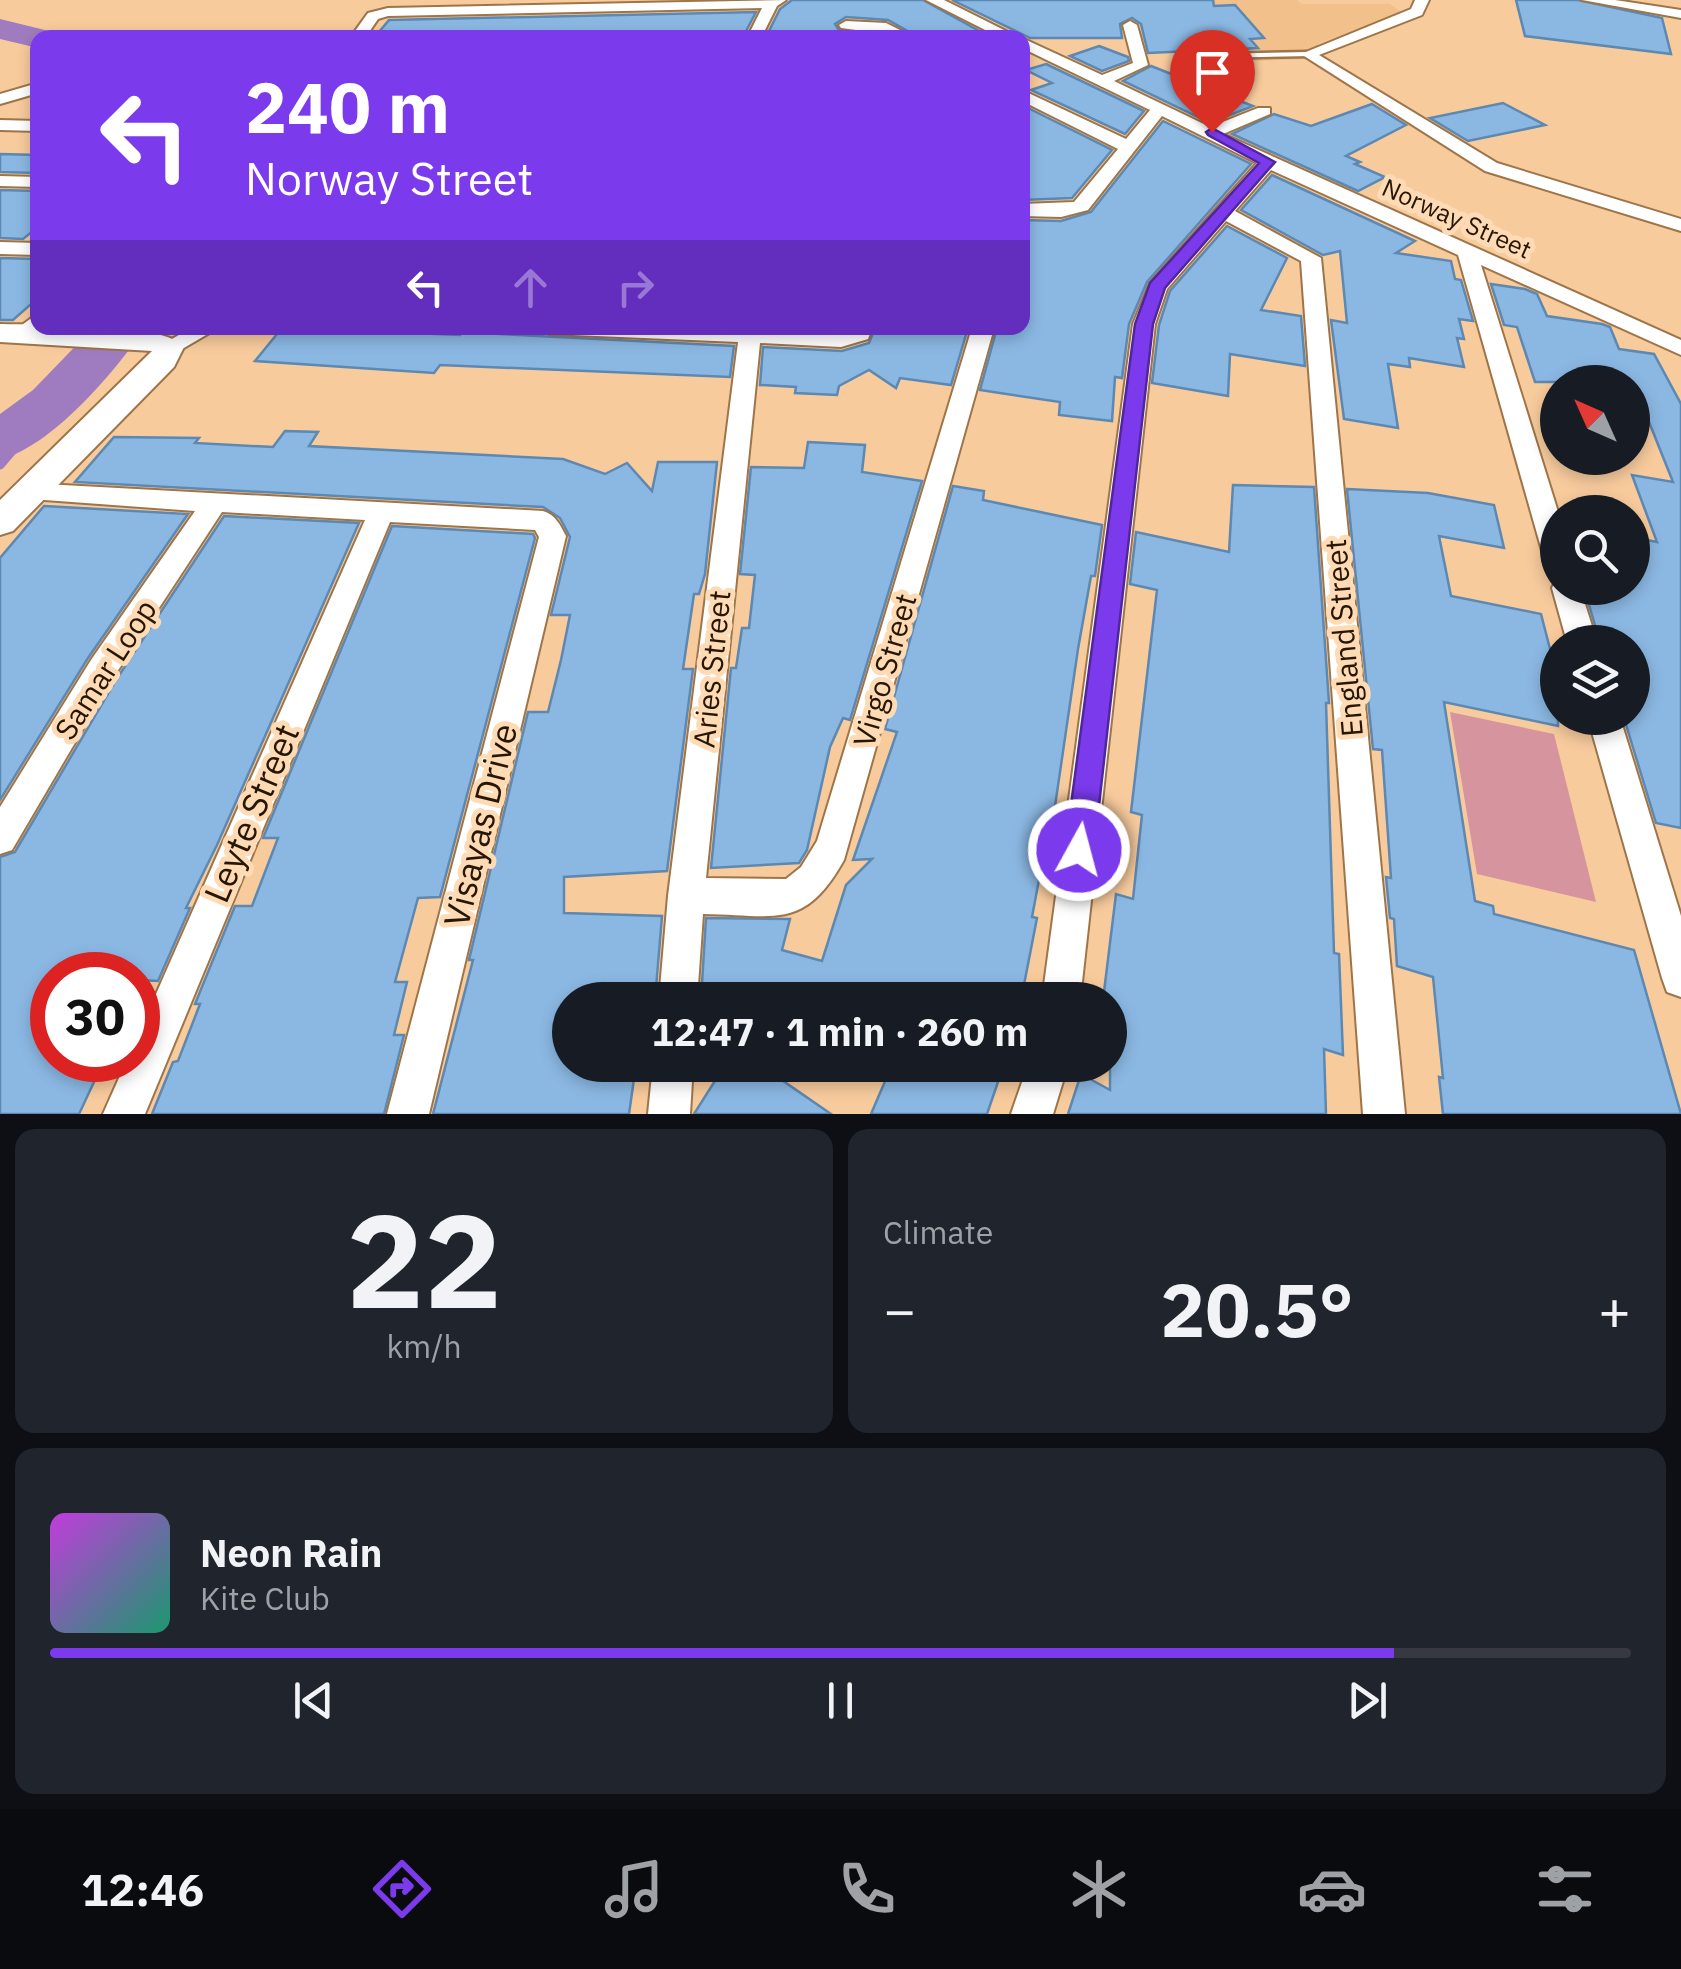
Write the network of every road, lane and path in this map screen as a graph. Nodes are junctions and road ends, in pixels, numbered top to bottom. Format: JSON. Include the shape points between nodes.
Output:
{"nodes":[{"id":1,"x":932,"y":0,"type":"edge"},
{"id":2,"x":1422,"y":0,"type":"edge"},
{"id":3,"x":1589,"y":0,"type":"edge"},
{"id":4,"x":775,"y":2,"type":"edge"},
{"id":5,"x":1678,"y":14,"type":"edge"},
{"id":6,"x":1130,"y":24,"type":"dead end"},
{"id":7,"x":846,"y":25,"type":"edge"},
{"id":8,"x":363,"y":30,"type":"edge"},
{"id":9,"x":759,"y":30,"type":"edge"},
{"id":10,"x":892,"y":30,"type":"edge"},
{"id":11,"x":996,"y":30,"type":"edge"},
{"id":12,"x":1681,"y":30,"type":"edge"},
{"id":13,"x":1030,"y":46,"type":"edge"},
{"id":14,"x":1308,"y":54,"type":"junction"},
{"id":15,"x":1215,"y":56,"type":"dead end"},
{"id":16,"x":1103,"y":80,"type":"junction"},
{"id":17,"x":30,"y":90,"type":"edge"},
{"id":18,"x":0,"y":99,"type":"edge"},
{"id":19,"x":1030,"y":99,"type":"edge"},
{"id":20,"x":1046,"y":107,"type":"junction"},
{"id":21,"x":1161,"y":107,"type":"junction"},
{"id":22,"x":1264,"y":111,"type":"dead end"},
{"id":23,"x":1030,"y":113,"type":"edge"},
{"id":24,"x":0,"y":125,"type":"edge"},
{"id":25,"x":30,"y":126,"type":"edge"},
{"id":26,"x":1212,"y":132,"type":"junction"},
{"id":27,"x":1128,"y":147,"type":"junction"},
{"id":28,"x":1268,"y":162,"type":"junction"},
{"id":29,"x":0,"y":181,"type":"edge"},
{"id":30,"x":30,"y":182,"type":"edge"},
{"id":31,"x":1030,"y":210,"type":"edge"},
{"id":32,"x":1224,"y":213,"type":"junction"},
{"id":33,"x":1680,"y":223,"type":"edge"},
{"id":34,"x":0,"y":248,"type":"edge"},
{"id":35,"x":1466,"y":248,"type":"junction"},
{"id":36,"x":30,"y":249,"type":"edge"},
{"id":37,"x":106,"y":335,"type":"edge"},
{"id":38,"x":749,"y":335,"type":"edge"},
{"id":39,"x":775,"y":335,"type":"edge"},
{"id":40,"x":857,"y":335,"type":"edge"},
{"id":41,"x":981,"y":335,"type":"edge"},
{"id":42,"x":155,"y":338,"type":"edge"},
{"id":43,"x":1678,"y":351,"type":"edge"},
{"id":44,"x":26,"y":492,"type":"junction"},
{"id":45,"x":1540,"y":497,"type":"edge"},
{"id":46,"x":214,"y":504,"type":"junction"},
{"id":47,"x":381,"y":513,"type":"junction"},
{"id":48,"x":0,"y":522,"type":"edge"},
{"id":49,"x":1609,"y":735,"type":"edge"},
{"id":50,"x":0,"y":838,"type":"edge"},
{"id":51,"x":686,"y":896,"type":"junction"},
{"id":52,"x":1681,"y":978,"type":"edge"},
{"id":53,"x":679,"y":982,"type":"edge"},
{"id":54,"x":1063,"y":982,"type":"edge"},
{"id":55,"x":671,"y":1082,"type":"edge"},
{"id":56,"x":1042,"y":1082,"type":"edge"},
{"id":57,"x":124,"y":1114,"type":"edge"},
{"id":58,"x":408,"y":1114,"type":"edge"},
{"id":59,"x":669,"y":1114,"type":"edge"},
{"id":60,"x":1032,"y":1114,"type":"edge"},
{"id":61,"x":1384,"y":1114,"type":"edge"}],
"edges":[{"from":1,"to":11,"type":"street"},
{"from":2,"to":14,"type":"street","via":[[1417,12]]},
{"from":3,"to":5,"type":"street"},
{"from":4,"to":8,"type":"street","via":[[388,12],[373,16]]},
{"from":4,"to":9,"type":"street"},
{"from":5,"to":12,"type":"street"},
{"from":6,"to":16,"type":"street","via":[[1141,65]]},
{"from":7,"to":10,"type":"street"},
{"from":13,"to":16,"type":"street","name":"Norway Street"},
{"from":14,"to":15,"type":"lane"},
{"from":14,"to":33,"type":"street","via":[[1491,167]]},
{"from":16,"to":21,"type":"street","name":"Norway Street"},
{"from":17,"to":18,"type":"street"},
{"from":19,"to":20,"type":"street"},
{"from":20,"to":23,"type":"street"},
{"from":20,"to":27,"type":"street"},
{"from":21,"to":26,"type":"street","name":"Norway Street"},
{"from":21,"to":27,"type":"street"},
{"from":22,"to":26,"type":"street"},
{"from":24,"to":25,"type":"street"},
{"from":26,"to":28,"type":"street","name":"Norway Street"},
{"from":27,"to":31,"type":"street","via":[[1081,206]]},
{"from":28,"to":32,"type":"street"},
{"from":28,"to":35,"type":"street","name":"Norway Street"},
{"from":29,"to":30,"type":"street"},
{"from":32,"to":54,"type":"street","via":[[1156,287],[1144,324]]},
{"from":32,"to":61,"type":"street","name":"England Street","via":[[1311,258]]},
{"from":34,"to":36,"type":"street"},
{"from":35,"to":43,"type":"street","name":"Norway Street"},
{"from":35,"to":45,"type":"street"},
{"from":37,"to":42,"type":"street"},
{"from":38,"to":51,"type":"street","name":"Aries Street"},
{"from":39,"to":40,"type":"street"},
{"from":41,"to":51,"type":"street","name":"Virgo Street","via":[[832,848],[814,879],[792,897]]},
{"from":42,"to":44,"type":"street","via":[[164,360]]},
{"from":44,"to":46,"type":"street"},
{"from":44,"to":48,"type":"street"},
{"from":46,"to":47,"type":"street"},
{"from":46,"to":50,"type":"street","name":"Samar Loop","via":[[102,668]]},
{"from":47,"to":57,"type":"street","name":"Leyte Street"},
{"from":47,"to":58,"type":"street","name":"Visayas Drive","via":[[543,521],[554,536]]},
{"from":49,"to":52,"type":"street"},
{"from":51,"to":53,"type":"street","name":"Aries Street"},
{"from":55,"to":59,"type":"street"},
{"from":56,"to":60,"type":"street"}]}
